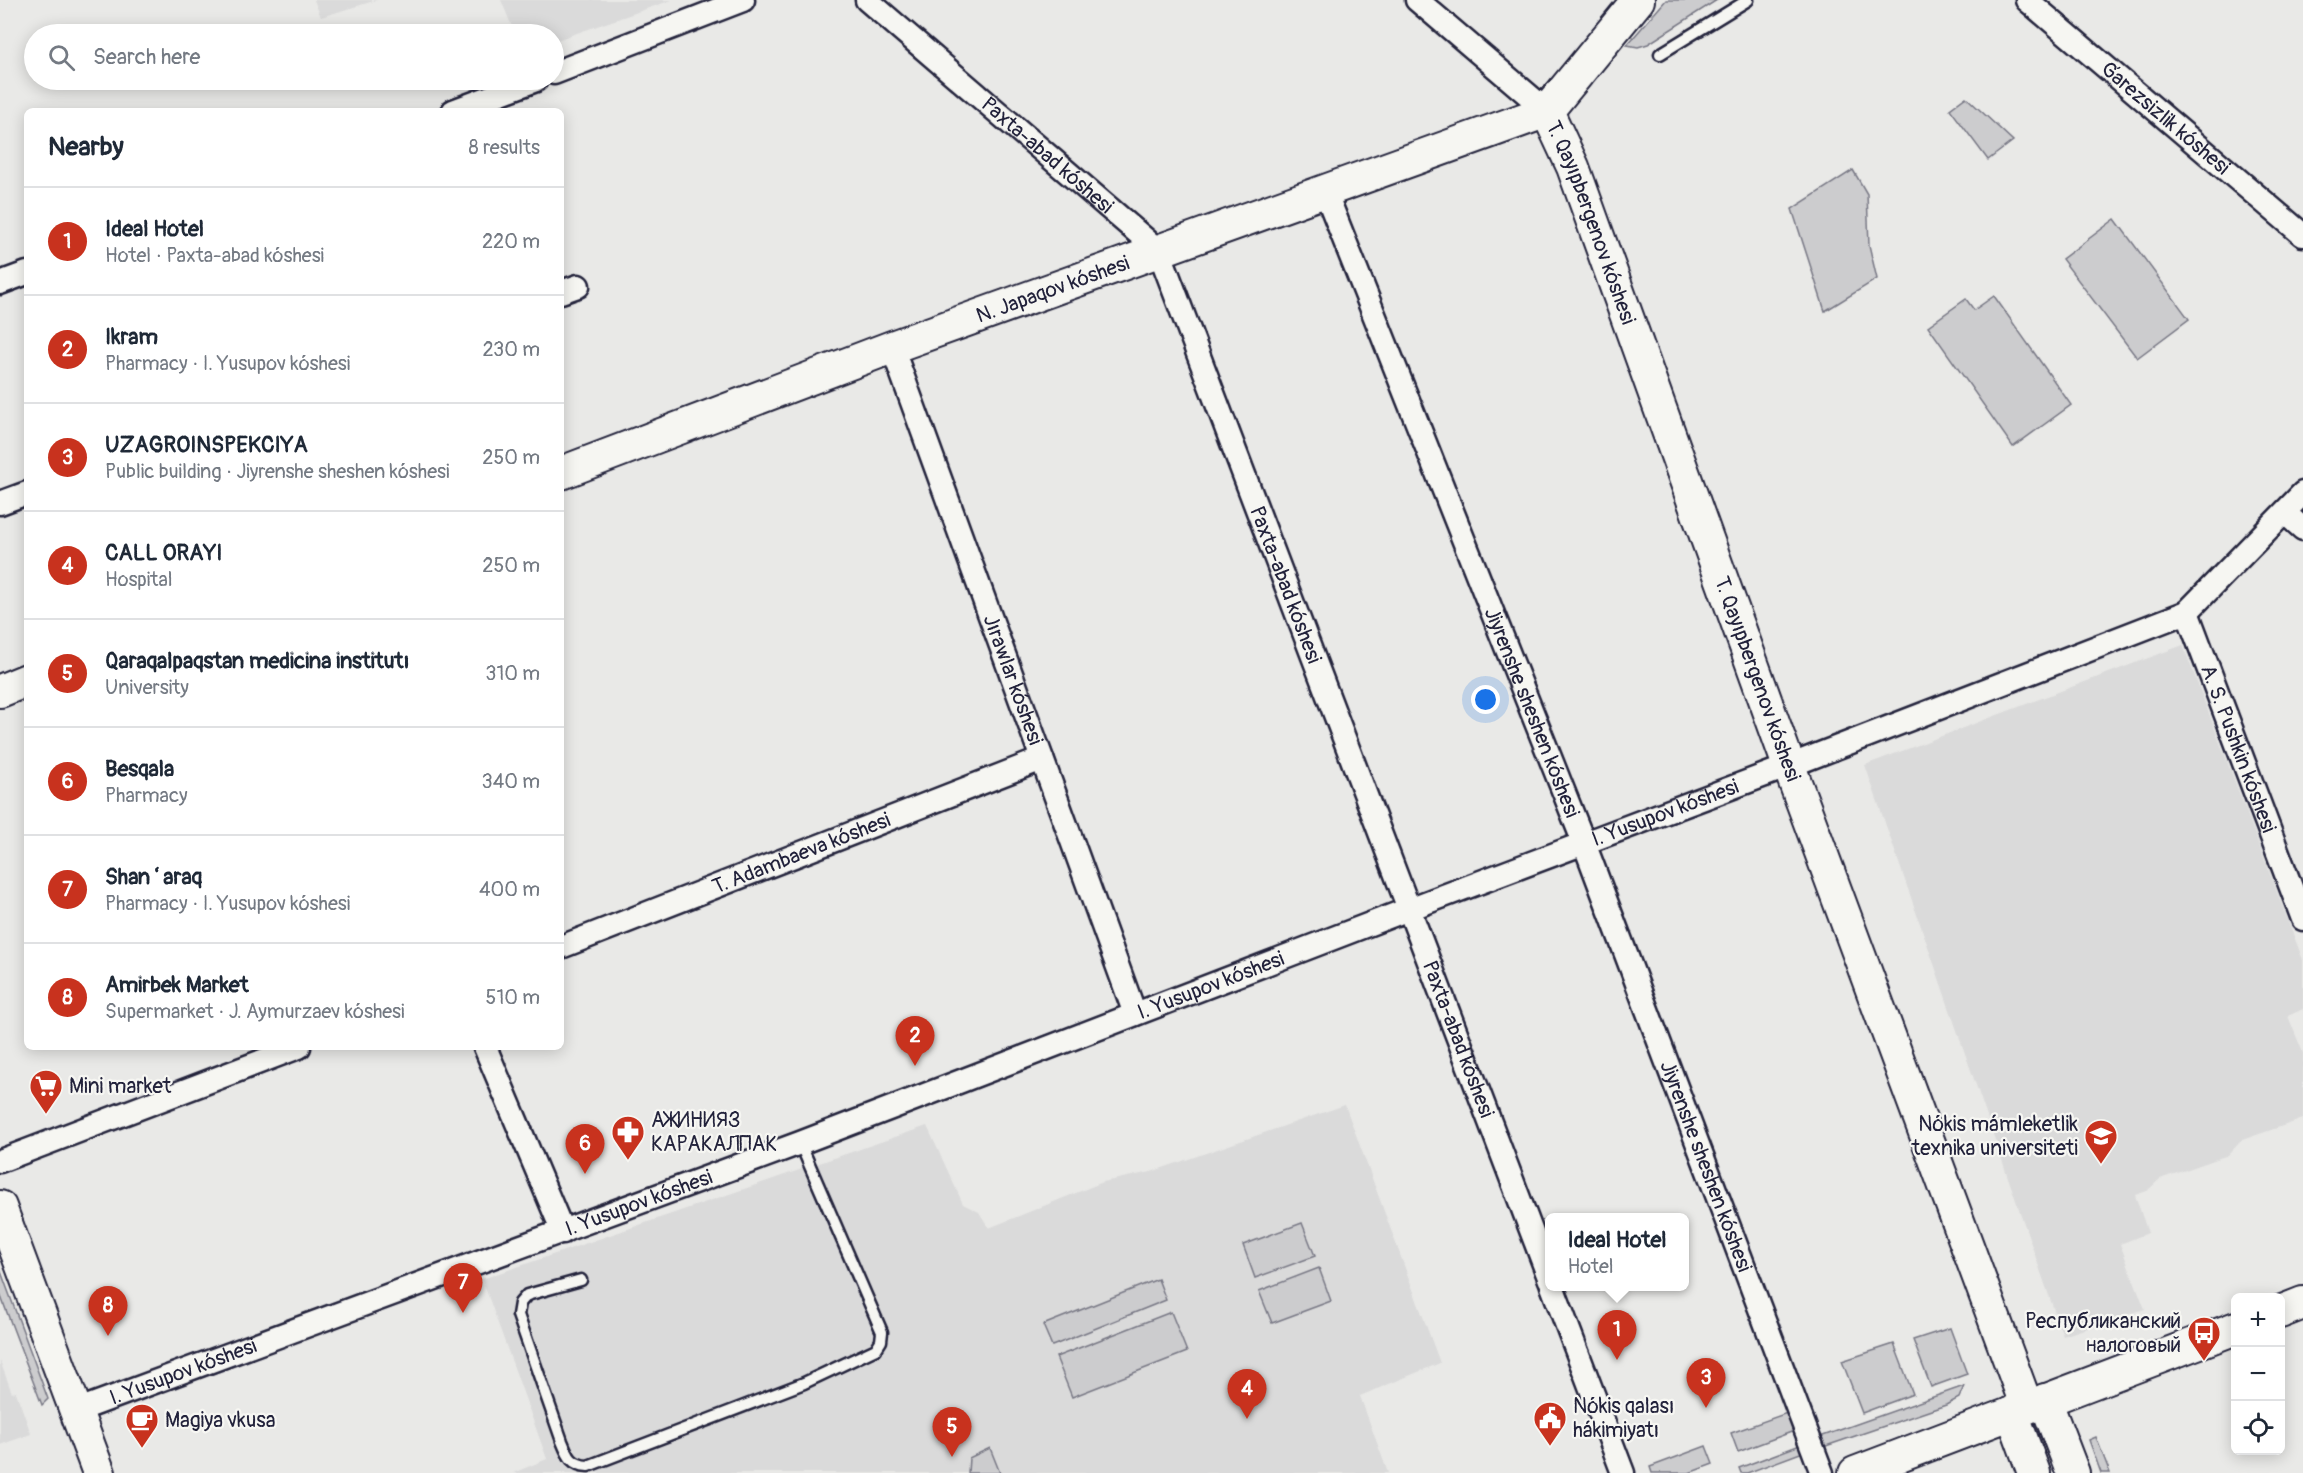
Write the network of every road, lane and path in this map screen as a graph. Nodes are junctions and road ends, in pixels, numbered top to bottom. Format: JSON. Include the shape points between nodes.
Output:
{"nodes":[{"id":1,"x":743,"y":0,"type":"edge"},
{"id":2,"x":867,"y":0,"type":"edge"},
{"id":3,"x":1417,"y":0,"type":"edge"},
{"id":4,"x":1638,"y":0,"type":"edge"},
{"id":5,"x":1748,"y":0,"type":"edge"},
{"id":6,"x":2027,"y":0,"type":"edge"},
{"id":7,"x":1660,"y":54,"type":"dead end"},
{"id":8,"x":564,"y":69,"type":"edge"},
{"id":9,"x":509,"y":90,"type":"edge"},
{"id":10,"x":461,"y":108,"type":"edge"},
{"id":11,"x":1547,"y":111,"type":"junction"},
{"id":12,"x":1325,"y":191,"type":"junction"},
{"id":13,"x":2303,"y":235,"type":"edge"},
{"id":14,"x":1159,"y":251,"type":"junction"},
{"id":15,"x":24,"y":274,"type":"edge"},
{"id":16,"x":0,"y":283,"type":"edge"},
{"id":17,"x":892,"y":347,"type":"junction"},
{"id":18,"x":564,"y":472,"type":"edge"},
{"id":19,"x":2303,"y":493,"type":"edge"},
{"id":20,"x":24,"y":494,"type":"edge"},
{"id":21,"x":0,"y":503,"type":"edge"},
{"id":22,"x":2285,"y":513,"type":"junction"},
{"id":23,"x":2303,"y":529,"type":"edge"},
{"id":24,"x":2187,"y":612,"type":"junction"},
{"id":25,"x":24,"y":682,"type":"edge"},
{"id":26,"x":0,"y":691,"type":"edge"},
{"id":27,"x":1042,"y":759,"type":"junction"},
{"id":28,"x":1789,"y":766,"type":"junction"},
{"id":29,"x":1584,"y":843,"type":"junction"},
{"id":30,"x":1409,"y":909,"type":"junction"},
{"id":31,"x":2303,"y":919,"type":"edge"},
{"id":32,"x":564,"y":945,"type":"edge"},
{"id":33,"x":1135,"y":1014,"type":"junction"},
{"id":34,"x":291,"y":1050,"type":"edge"},
{"id":35,"x":486,"y":1050,"type":"edge"},
{"id":36,"x":800,"y":1143,"type":"junction"},
{"id":37,"x":0,"y":1161,"type":"edge"},
{"id":38,"x":0,"y":1207,"type":"edge"},
{"id":39,"x":562,"y":1232,"type":"junction"},
{"id":40,"x":1545,"y":1267,"type":"edge"},
{"id":41,"x":580,"y":1280,"type":"dead end"},
{"id":42,"x":1554,"y":1291,"type":"edge"},
{"id":43,"x":2303,"y":1303,"type":"edge"},
{"id":44,"x":2285,"y":1310,"type":"edge"},
{"id":45,"x":2231,"y":1330,"type":"edge"},
{"id":46,"x":2028,"y":1406,"type":"junction"},
{"id":47,"x":76,"y":1411,"type":"junction"},
{"id":48,"x":99,"y":1473,"type":"edge"},
{"id":49,"x":1623,"y":1473,"type":"edge"},
{"id":50,"x":1822,"y":1473,"type":"edge"},
{"id":51,"x":1855,"y":1473,"type":"edge"},
{"id":52,"x":2034,"y":1473,"type":"edge"},
{"id":53,"x":2073,"y":1473,"type":"edge"}],
"edges":[{"from":1,"to":8,"type":"street"},
{"from":2,"to":14,"type":"street","name":"Paxta-abad kóshesi"},
{"from":3,"to":11,"type":"street","name":"T. Qayıpbergenov kóshesi"},
{"from":4,"to":11,"type":"main road"},
{"from":5,"to":7,"type":"lane"},
{"from":6,"to":13,"type":"street","name":"Ǵarezsizlik kóshesi"},
{"from":9,"to":10,"type":"street"},
{"from":11,"to":12,"type":"main road","name":"N. Japaqov kóshesi"},
{"from":11,"to":28,"type":"main road","name":"T. Qayıpbergenov kóshesi","via":[[1573,167]]},
{"from":12,"to":14,"type":"main road","name":"N. Japaqov kóshesi"},
{"from":12,"to":29,"type":"street","name":"Jiyrenshe sheshen kóshesi"},
{"from":14,"to":17,"type":"main road","name":"N. Japaqov kóshesi"},
{"from":14,"to":30,"type":"street","name":"Paxta-abad kóshesi"},
{"from":15,"to":16,"type":"street"},
{"from":17,"to":18,"type":"main road","name":"N. Japaqov kóshesi"},
{"from":17,"to":27,"type":"street","name":"Jırawlar kóshesi"},
{"from":19,"to":22,"type":"street","name":"I. Yusupov kóshesi"},
{"from":20,"to":21,"type":"street"},
{"from":22,"to":23,"type":"street"},
{"from":22,"to":24,"type":"street","name":"I. Yusupov kóshesi"},
{"from":24,"to":28,"type":"street","name":"I. Yusupov kóshesi"},
{"from":24,"to":31,"type":"street","name":"A. S. Pushkin kóshesi"},
{"from":25,"to":26,"type":"main road"},
{"from":27,"to":32,"type":"street","name":"T. Adambaeva kóshesi"},
{"from":27,"to":33,"type":"street","name":"Jırawlar kóshesi"},
{"from":28,"to":29,"type":"street","name":"I. Yusupov kóshesi"},
{"from":28,"to":46,"type":"main road","name":"T. Qayıpbergenov kóshesi"},
{"from":29,"to":30,"type":"street","name":"I. Yusupov kóshesi"},
{"from":29,"to":50,"type":"street","name":"Jiyrenshe sheshen kóshesi"},
{"from":30,"to":33,"type":"street","name":"I. Yusupov kóshesi"},
{"from":30,"to":40,"type":"street","name":"Paxta-abad kóshesi"},
{"from":33,"to":36,"type":"street","name":"I. Yusupov kóshesi"},
{"from":34,"to":37,"type":"street"},
{"from":35,"to":39,"type":"street"},
{"from":36,"to":39,"type":"street","name":"I. Yusupov kóshesi"},
{"from":36,"to":41,"type":"lane","via":[[882,1332],[876,1349],[804,1383],[588,1467],[580,1466],[571,1461],[562,1441],[518,1315],[527,1294]]},
{"from":38,"to":47,"type":"main road"},
{"from":39,"to":47,"type":"street","name":"I. Yusupov kóshesi"},
{"from":42,"to":49,"type":"street"},
{"from":43,"to":44,"type":"main road"},
{"from":45,"to":46,"type":"main road"},
{"from":46,"to":51,"type":"main road"},
{"from":46,"to":52,"type":"main road","name":"T. Qayıpbergenov kóshesi"},
{"from":46,"to":53,"type":"main road","name":"T. Qayıpbergenov kóshesi"},
{"from":47,"to":48,"type":"main road"}]}
